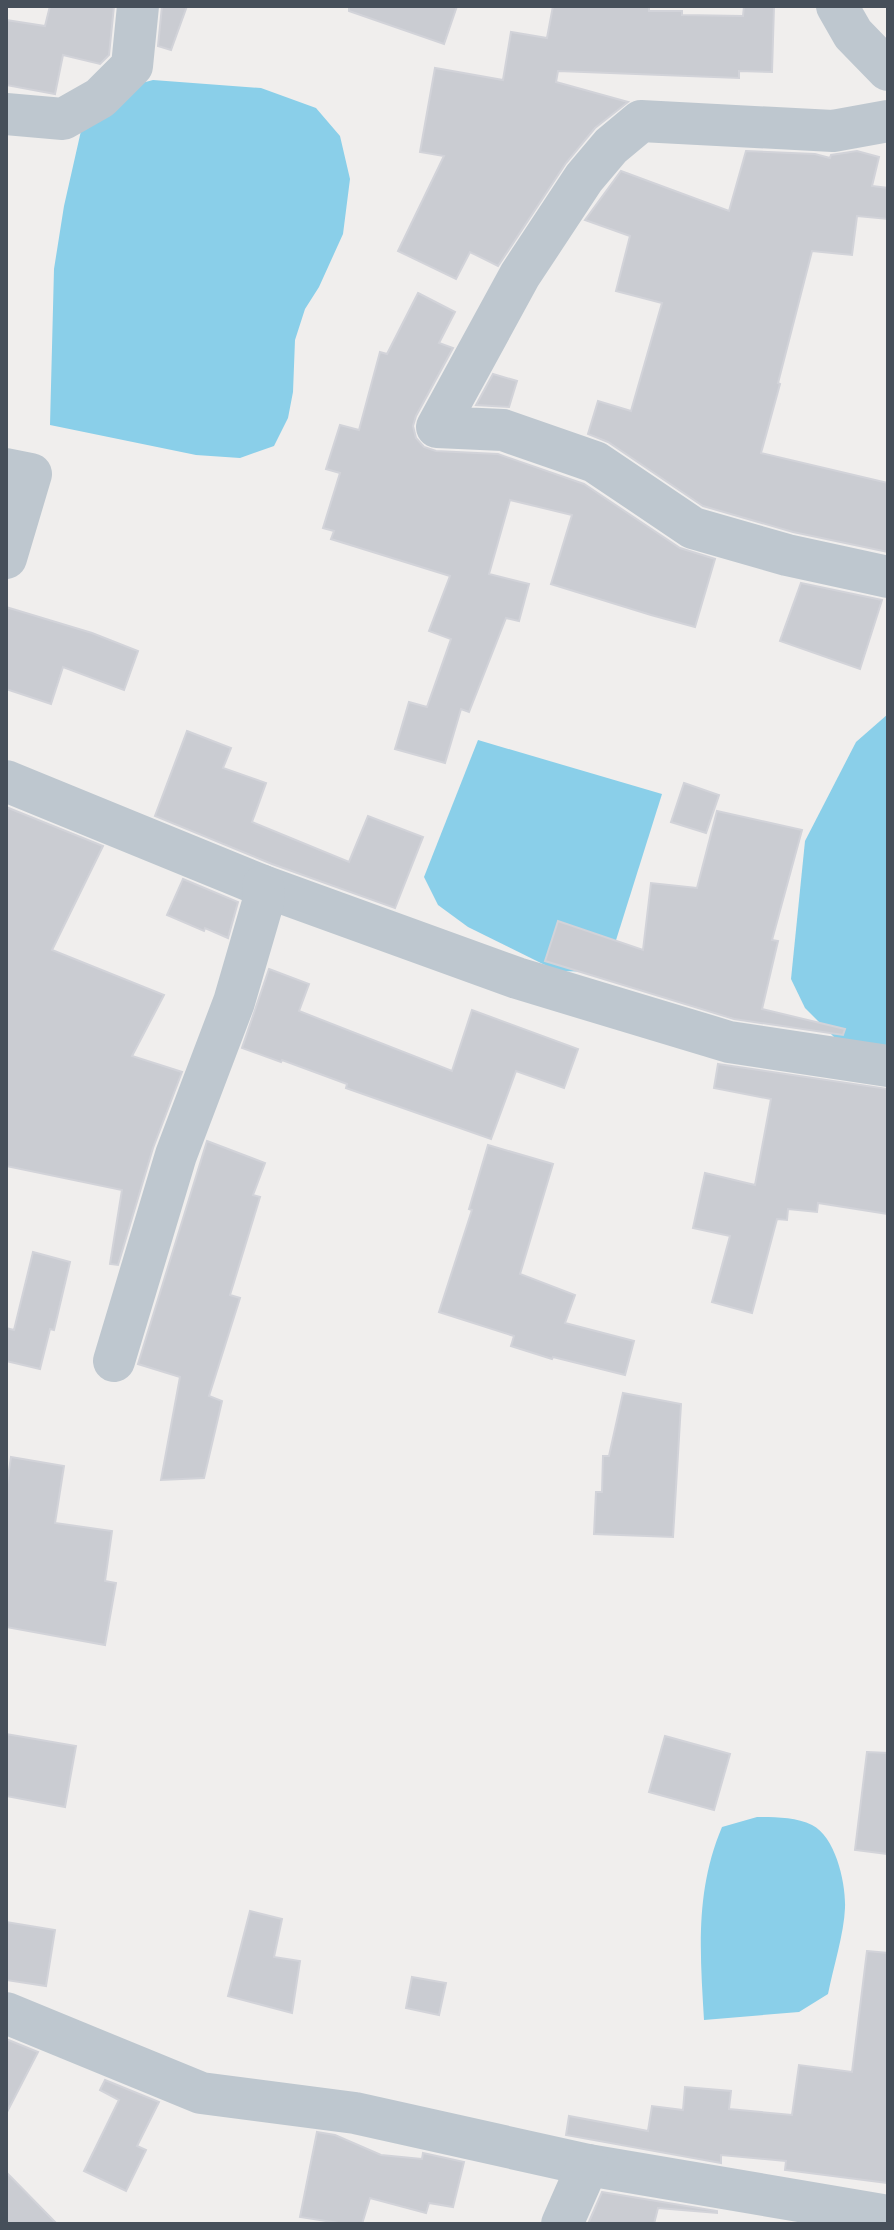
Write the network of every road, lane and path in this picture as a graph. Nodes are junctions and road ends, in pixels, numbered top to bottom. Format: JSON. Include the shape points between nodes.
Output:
{"nodes":[{"id":1,"x":138,"y":6,"type":"edge"},
{"id":2,"x":837,"y":6,"type":"edge"},
{"id":3,"x":888,"y":70,"type":"edge"},
{"id":4,"x":6,"y":114,"type":"edge"},
{"id":5,"x":888,"y":121,"type":"edge"},
{"id":6,"x":6,"y":469,"type":"edge"},
{"id":7,"x":6,"y":558,"type":"edge"},
{"id":8,"x":888,"y":577,"type":"edge"},
{"id":9,"x":6,"y":781,"type":"edge"},
{"id":10,"x":263,"y":886,"type":"junction"},
{"id":11,"x":888,"y":1066,"type":"edge"},
{"id":12,"x":114,"y":1361,"type":"dead end"},
{"id":13,"x":6,"y":2013,"type":"edge"},
{"id":14,"x":588,"y":2165,"type":"junction"},
{"id":15,"x":888,"y":2216,"type":"edge"},
{"id":16,"x":562,"y":2224,"type":"edge"}],
"edges":[{"from":1,"to":4,"type":"street","via":[[132,66],[100,98],[63,119]]},
{"from":2,"to":3,"type":"street","via":[[853,34]]},
{"from":5,"to":8,"type":"street","via":[[833,131],[641,121],[584,178],[528,263],[437,427],[503,430],[595,462],[693,528]]},
{"from":6,"to":7,"type":"street","via":[[31,474]]},
{"from":9,"to":10,"type":"street"},
{"from":10,"to":11,"type":"street","via":[[517,978],[729,1042]]},
{"from":10,"to":12,"type":"street","via":[[264,899],[234,1002],[176,1155]]},
{"from":13,"to":14,"type":"street","via":[[201,2093],[355,2113]]},
{"from":14,"to":15,"type":"street"},
{"from":14,"to":16,"type":"street"}]}
